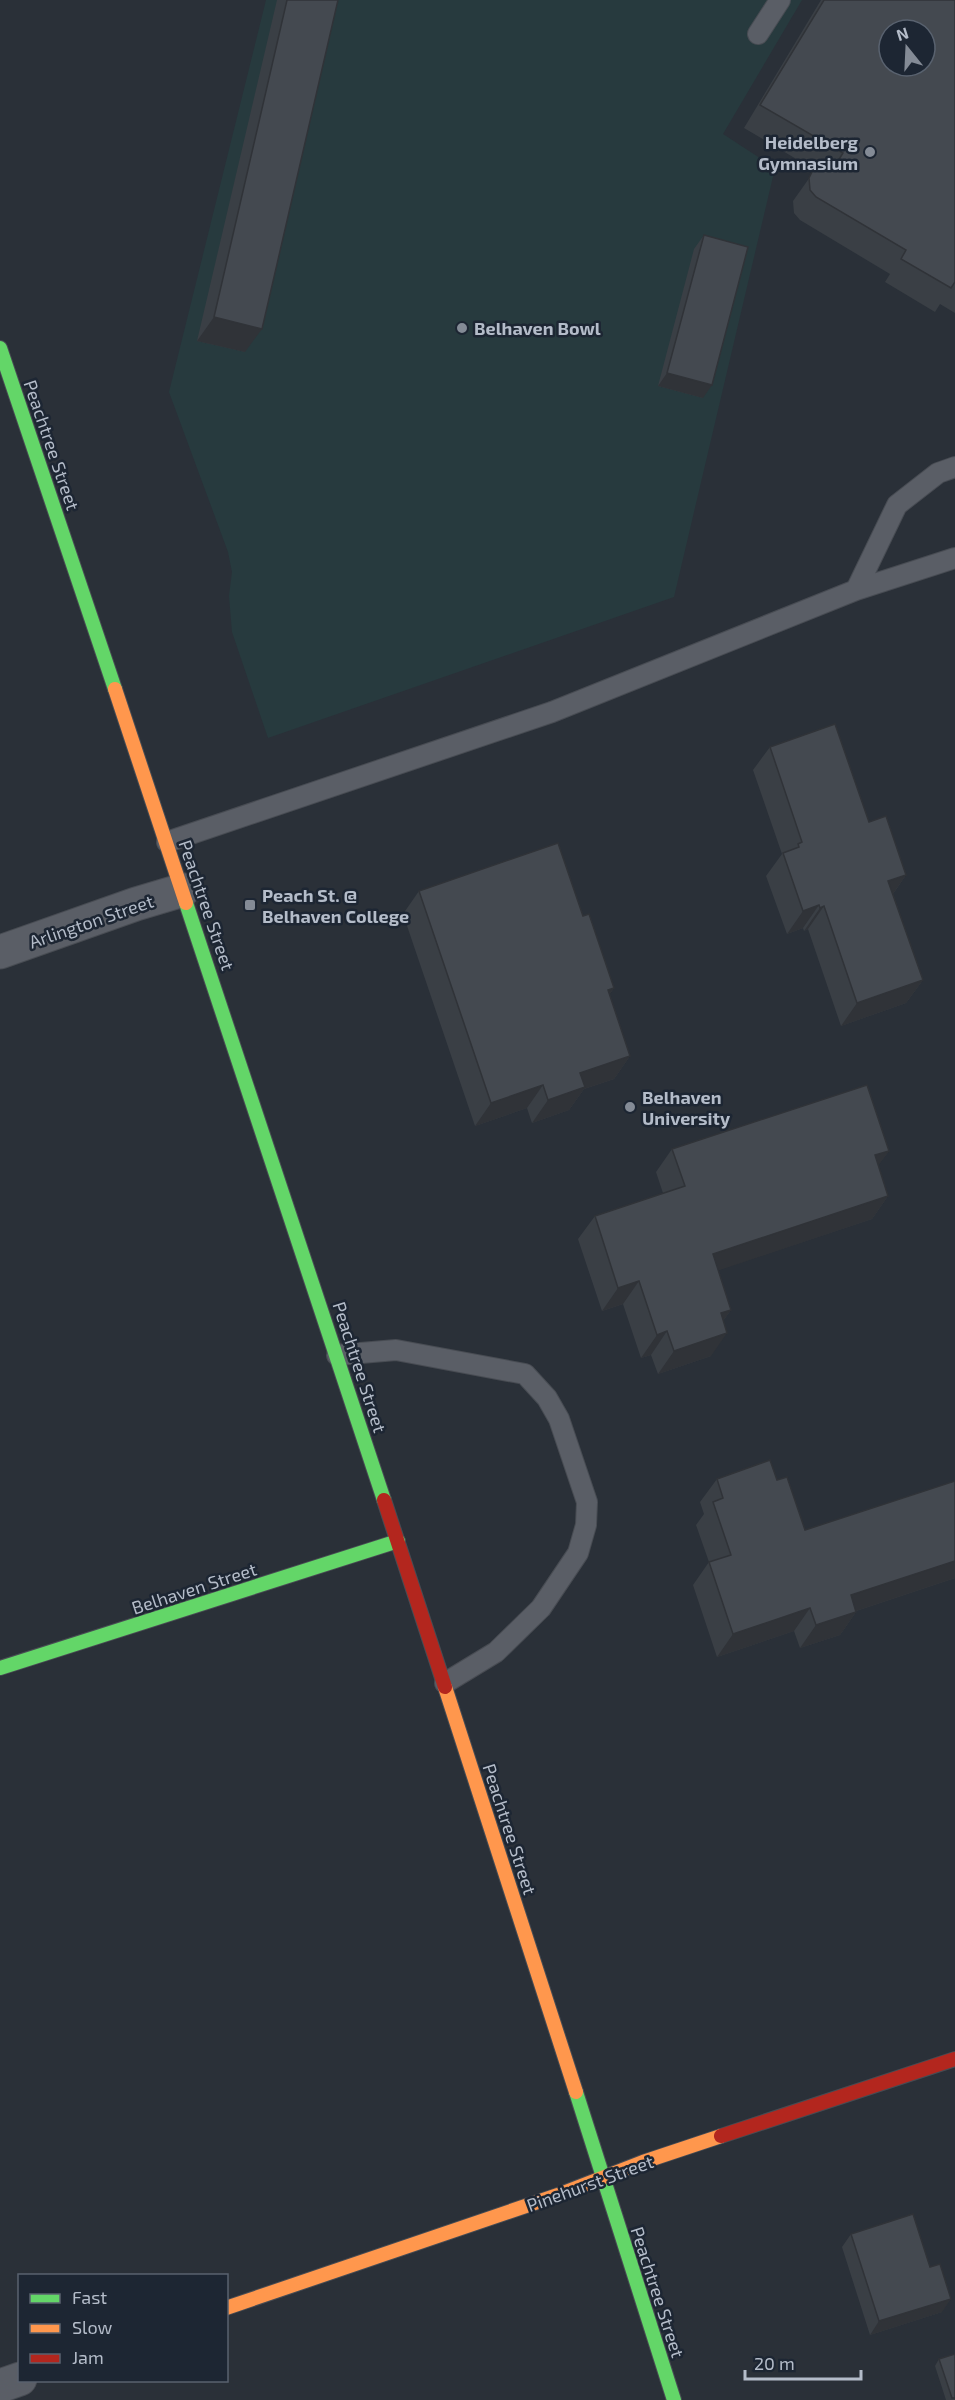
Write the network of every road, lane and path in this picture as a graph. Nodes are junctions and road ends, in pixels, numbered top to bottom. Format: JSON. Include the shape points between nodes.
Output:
{"nodes":[{"id":1,"x":780,"y":0,"type":"edge"},
{"id":2,"x":758,"y":34,"type":"dead end"},
{"id":3,"x":0,"y":348,"type":"edge"},
{"id":4,"x":955,"y":467,"type":"edge"},
{"id":5,"x":955,"y":558,"type":"edge"},
{"id":6,"x":856,"y":590,"type":"junction"},
{"id":7,"x":167,"y":842,"type":"junction"},
{"id":8,"x":183,"y":890,"type":"junction"},
{"id":9,"x":0,"y":952,"type":"edge"},
{"id":10,"x":337,"y":1355,"type":"junction"},
{"id":11,"x":398,"y":1541,"type":"junction"},
{"id":12,"x":0,"y":1668,"type":"edge"},
{"id":13,"x":445,"y":1683,"type":"junction"},
{"id":14,"x":955,"y":2059,"type":"edge"},
{"id":15,"x":603,"y":2178,"type":"junction"},
{"id":16,"x":228,"y":2307,"type":"edge"},
{"id":17,"x":18,"y":2380,"type":"edge"},
{"id":18,"x":0,"y":2386,"type":"edge"},
{"id":19,"x":674,"y":2400,"type":"edge"}],
"edges":[{"from":1,"to":2,"type":"lane"},
{"from":3,"to":7,"type":"street","name":"Peachtree Street"},
{"from":4,"to":6,"type":"lane","via":[[938,473],[897,505]]},
{"from":5,"to":6,"type":"lane"},
{"from":6,"to":7,"type":"lane","via":[[552,712]]},
{"from":7,"to":8,"type":"street","name":"Peachtree Street"},
{"from":8,"to":9,"type":"street","name":"Arlington Street"},
{"from":8,"to":10,"type":"street","name":"Peachtree Street"},
{"from":10,"to":11,"type":"street","name":"Peachtree Street"},
{"from":10,"to":13,"type":"lane","via":[[396,1350],[525,1374],[560,1419],[587,1502],[586,1525],[578,1552],[541,1608],[496,1652]]},
{"from":11,"to":12,"type":"street","name":"Belhaven Street"},
{"from":11,"to":13,"type":"street","name":"Peachtree Street"},
{"from":13,"to":15,"type":"street","name":"Peachtree Street"},
{"from":14,"to":15,"type":"street","name":"Pinehurst Street"},
{"from":15,"to":16,"type":"street","name":"Pinehurst Street"},
{"from":15,"to":19,"type":"street","name":"Peachtree Street"},
{"from":17,"to":18,"type":"street"}]}
